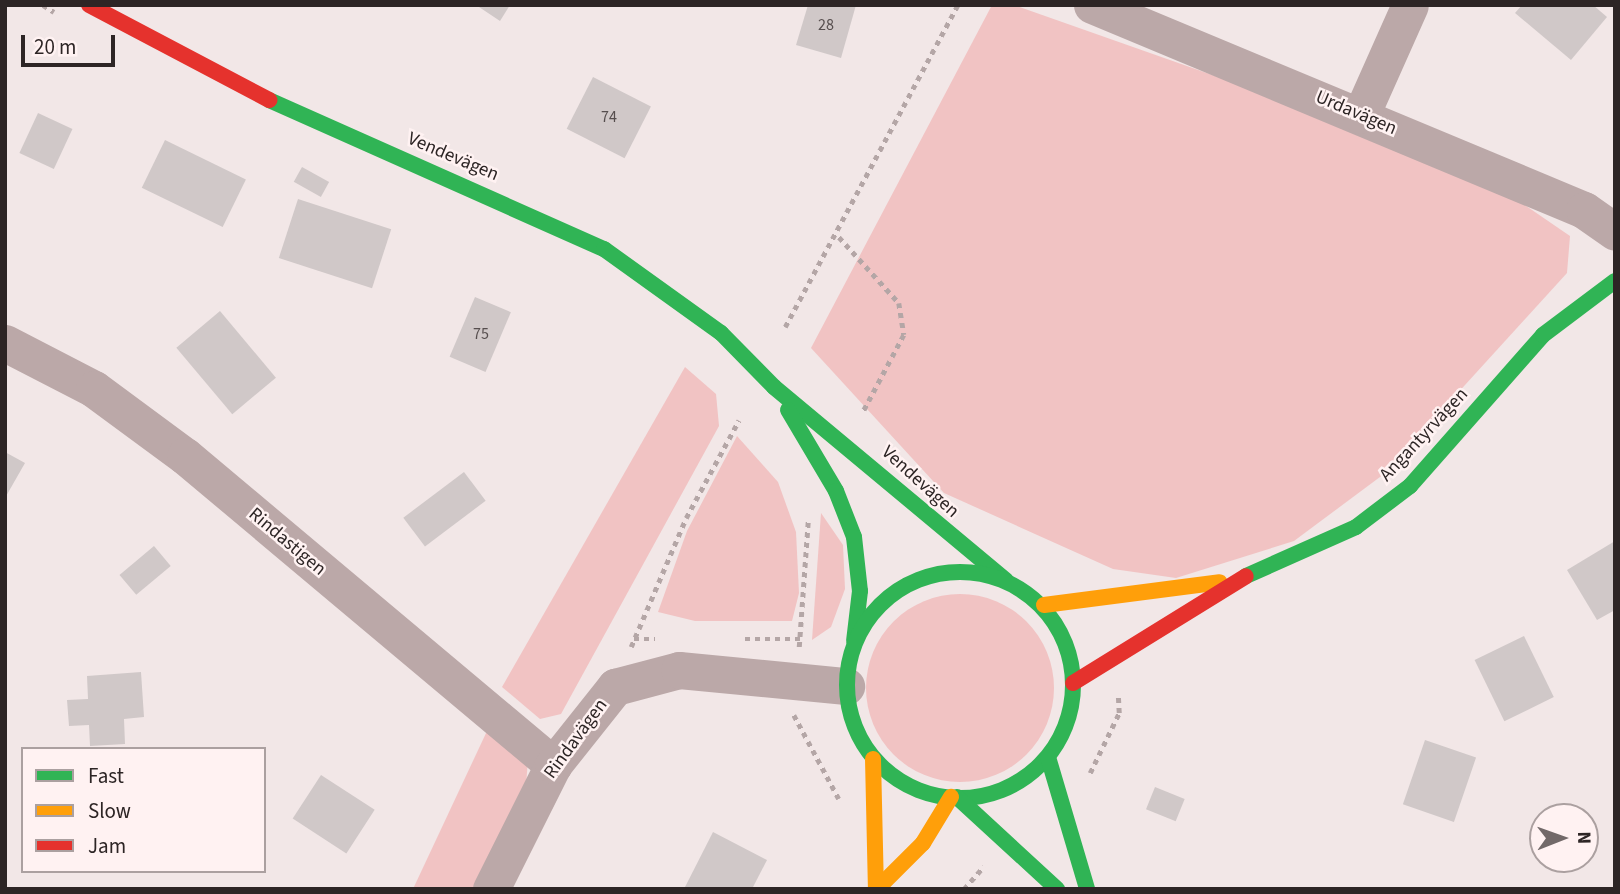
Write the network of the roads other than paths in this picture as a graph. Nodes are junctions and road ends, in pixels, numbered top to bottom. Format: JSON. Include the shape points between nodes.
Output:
{"nodes":[{"id":1,"x":89,"y":5,"type":"edge"},
{"id":2,"x":1092,"y":5,"type":"edge"},
{"id":3,"x":1410,"y":5,"type":"edge"},
{"id":4,"x":1361,"y":115,"type":"junction"},
{"id":5,"x":1615,"y":232,"type":"edge"},
{"id":6,"x":1615,"y":281,"type":"edge"},
{"id":7,"x":5,"y":344,"type":"edge"},
{"id":8,"x":774,"y":387,"type":"junction"},
{"id":9,"x":1006,"y":580,"type":"junction"},
{"id":10,"x":1236,"y":580,"type":"junction"},
{"id":11,"x":1044,"y":605,"type":"junction"},
{"id":12,"x":854,"y":647,"type":"junction"},
{"id":13,"x":1073,"y":683,"type":"junction"},
{"id":14,"x":846,"y":686,"type":"junction"},
{"id":15,"x":1048,"y":757,"type":"junction"},
{"id":16,"x":873,"y":759,"type":"junction"},
{"id":17,"x":553,"y":765,"type":"junction"},
{"id":18,"x":954,"y":797,"type":"junction"},
{"id":19,"x":491,"y":889,"type":"edge"},
{"id":20,"x":877,"y":889,"type":"edge"},
{"id":21,"x":1057,"y":889,"type":"edge"},
{"id":22,"x":1087,"y":889,"type":"edge"}],
"edges":[{"from":1,"to":8,"type":"street","name":"Vendevägen","via":[[241,88],[604,249],[721,333]]},
{"from":2,"to":4,"type":"street","name":"Urdavägen"},
{"from":3,"to":4,"type":"street"},
{"from":4,"to":5,"type":"street","name":"Urdavägen","via":[[1584,209]]},
{"from":6,"to":10,"type":"street","name":"Angantyrvägen","via":[[1542,335],[1410,486],[1356,527]]},
{"from":7,"to":17,"type":"street","name":"Rindastigen","via":[[94,389],[185,456]]},
{"from":8,"to":9,"type":"street","name":"Vendevägen"},
{"from":8,"to":12,"type":"street","name":"Vendevägen","via":[[836,491],[854,537],[860,591]]},
{"from":9,"to":11,"type":"street"},
{"from":9,"to":12,"type":"street","via":[[972,573],[933,575],[897,591],[868,618]]},
{"from":10,"to":11,"type":"street","name":"Angantyrvägen"},
{"from":10,"to":13,"type":"street","name":"Angantyrvägen"},
{"from":11,"to":13,"type":"street","via":[[1063,641]]},
{"from":12,"to":14,"type":"street"},
{"from":13,"to":15,"type":"street","via":[[1068,723]]},
{"from":14,"to":16,"type":"street","via":[[853,725]]},
{"from":14,"to":17,"type":"street","name":"Rindavägen","via":[[678,670],[626,683],[615,687]]},
{"from":15,"to":18,"type":"street","via":[[1013,786]]},
{"from":15,"to":22,"type":"street"},
{"from":16,"to":18,"type":"street","via":[[899,782]]},
{"from":16,"to":20,"type":"street"},
{"from":17,"to":19,"type":"street","name":"Rindavägen"},
{"from":18,"to":20,"type":"street","via":[[923,843]]},
{"from":18,"to":21,"type":"street"}]}
